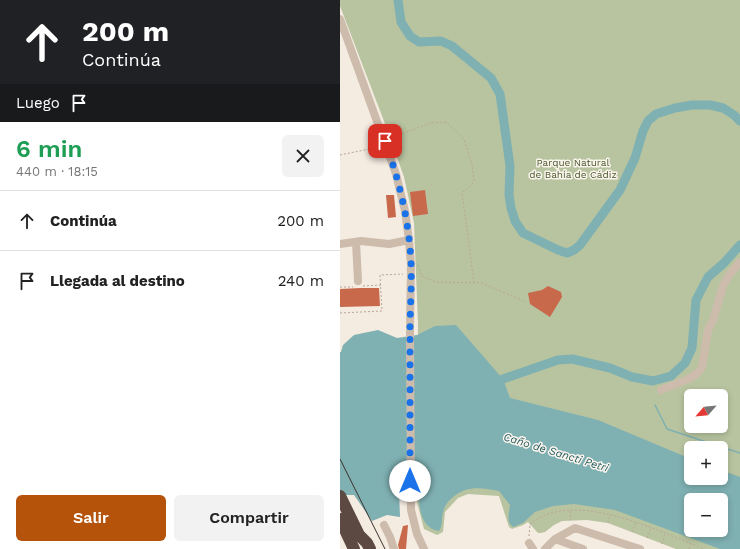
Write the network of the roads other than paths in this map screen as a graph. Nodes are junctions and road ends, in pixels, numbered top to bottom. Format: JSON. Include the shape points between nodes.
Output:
{"nodes":[{"id":1,"x":340,"y":19,"type":"edge"},
{"id":2,"x":409,"y":240,"type":"junction"},
{"id":3,"x":356,"y":242,"type":"junction"},
{"id":4,"x":340,"y":244,"type":"edge"},
{"id":5,"x":740,"y":262,"type":"edge"},
{"id":6,"x":358,"y":281,"type":"dead end"},
{"id":7,"x":661,"y":390,"type":"dead end"},
{"id":8,"x":340,"y":496,"type":"edge"},
{"id":9,"x":340,"y":519,"type":"edge"},
{"id":10,"x":384,"y":526,"type":"dead end"},
{"id":11,"x":555,"y":539,"type":"junction"},
{"id":12,"x":354,"y":541,"type":"edge"},
{"id":13,"x":630,"y":547,"type":"edge"},
{"id":14,"x":364,"y":549,"type":"edge"},
{"id":15,"x":370,"y":549,"type":"edge"},
{"id":16,"x":394,"y":549,"type":"edge"},
{"id":17,"x":424,"y":549,"type":"edge"},
{"id":18,"x":545,"y":549,"type":"edge"},
{"id":19,"x":583,"y":549,"type":"edge"},
{"id":20,"x":640,"y":549,"type":"edge"}],
"edges":[{"from":1,"to":2,"type":"street","via":[[400,186]]},
{"from":2,"to":3,"type":"street","via":[[389,244]]},
{"from":2,"to":17,"type":"street","via":[[410,496],[413,521]]},
{"from":3,"to":4,"type":"street"},
{"from":3,"to":6,"type":"street"},
{"from":5,"to":7,"type":"street","via":[[723,286],[708,330],[702,367],[694,376]]},
{"from":8,"to":12,"type":"highway"},
{"from":9,"to":12,"type":"highway"},
{"from":10,"to":16,"type":"street"},
{"from":11,"to":13,"type":"street","via":[[575,528]]},
{"from":11,"to":18,"type":"street"},
{"from":11,"to":19,"type":"street"},
{"from":12,"to":14,"type":"highway"},
{"from":12,"to":15,"type":"highway","via":[[367,543]]},
{"from":13,"to":20,"type":"street"}]}
